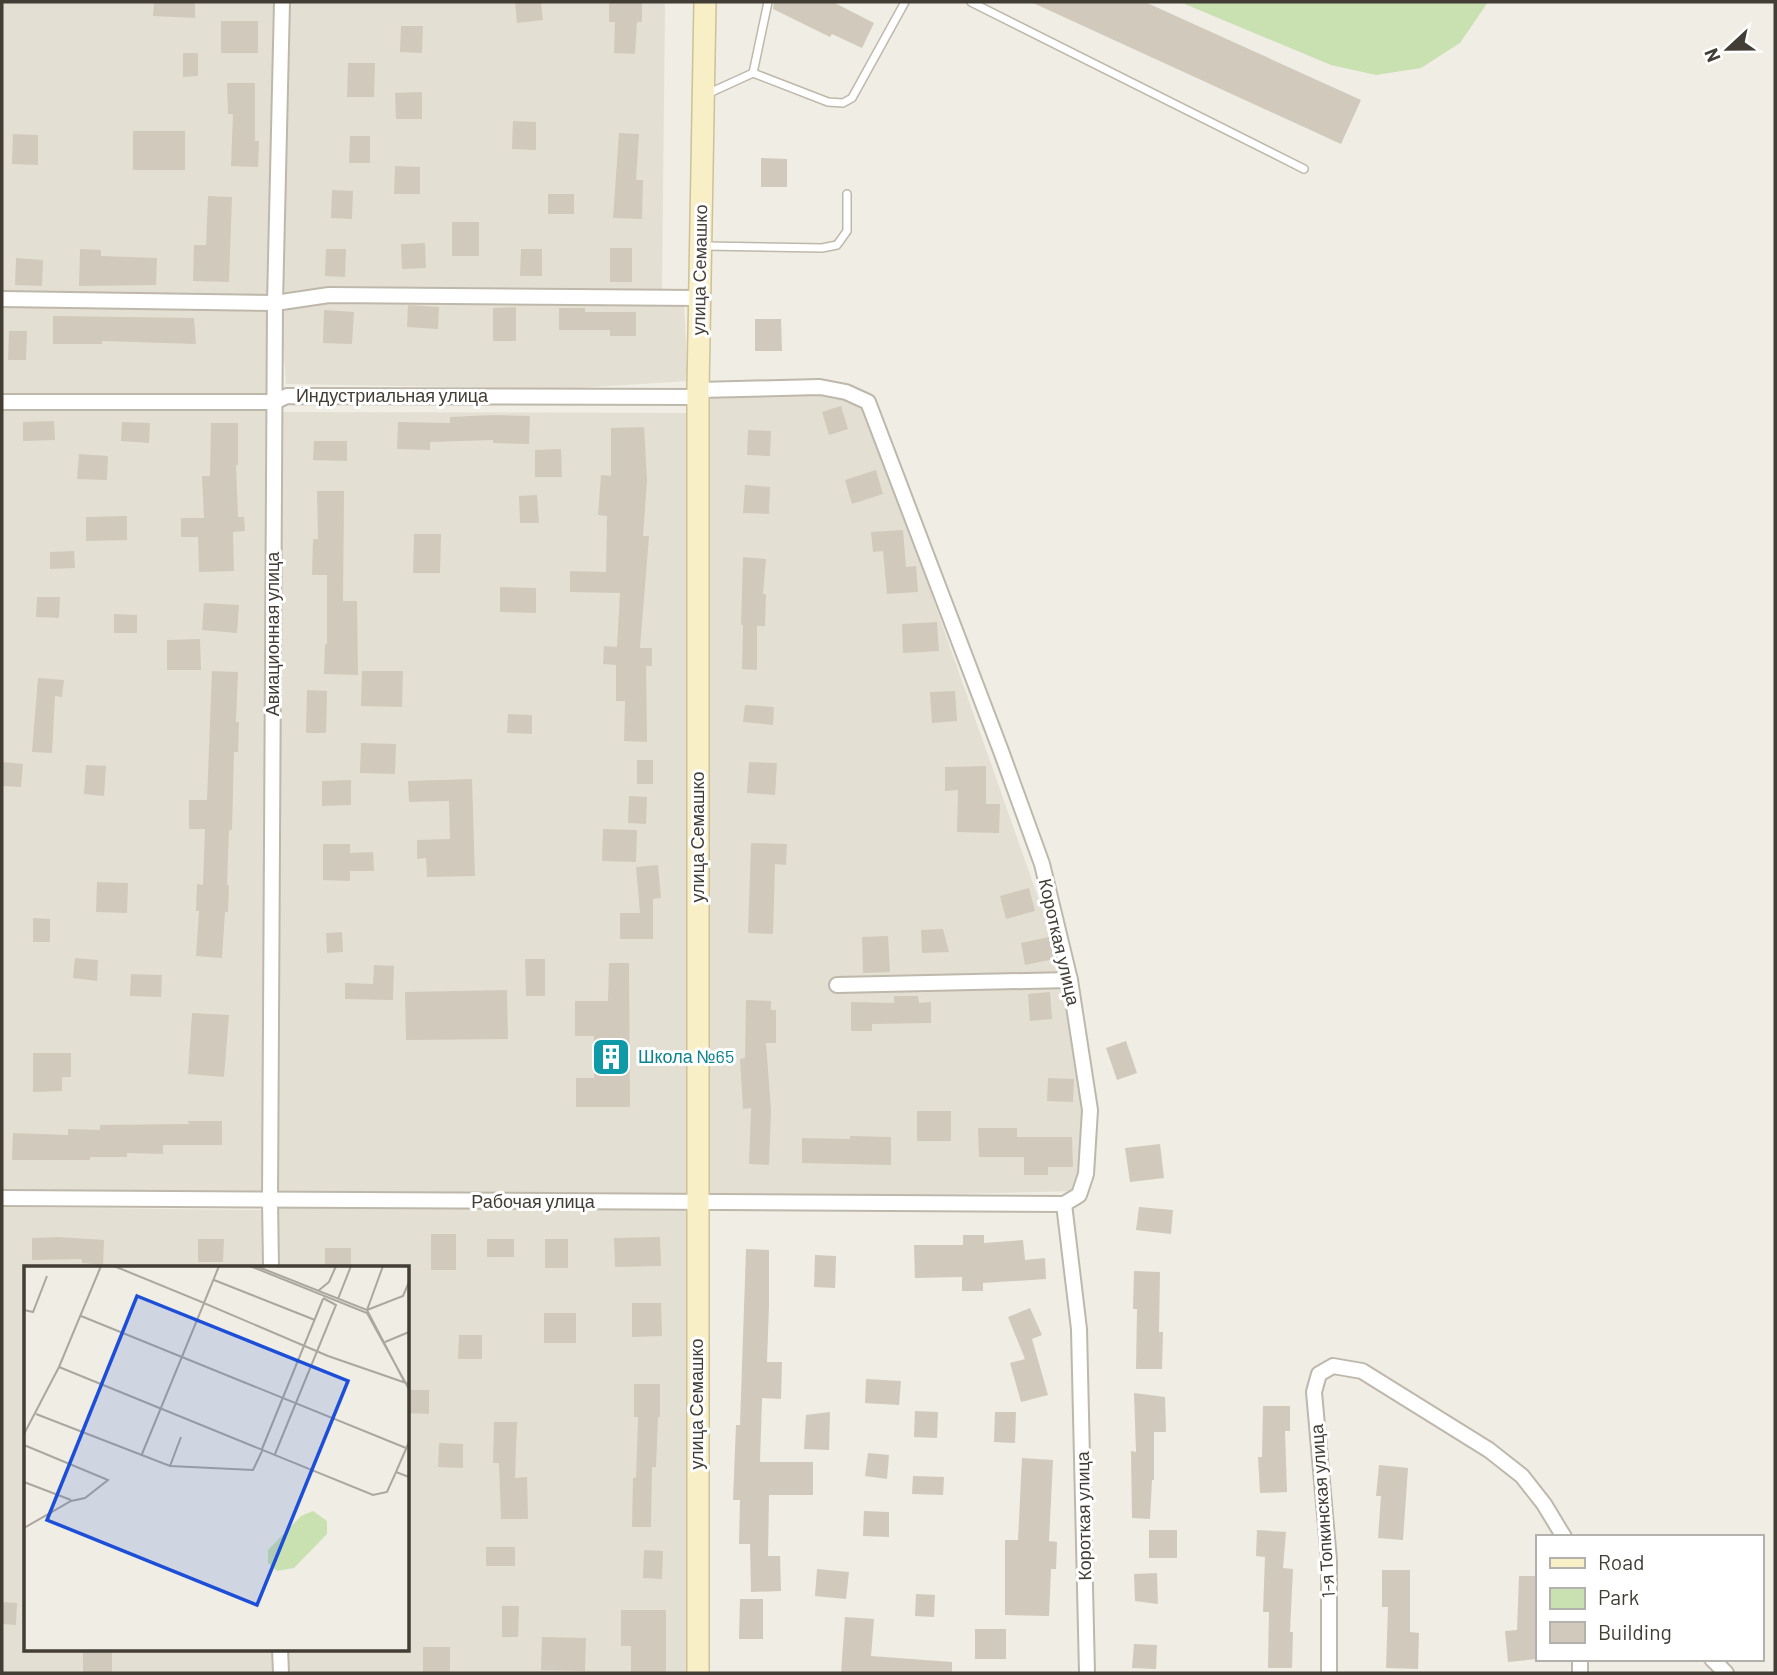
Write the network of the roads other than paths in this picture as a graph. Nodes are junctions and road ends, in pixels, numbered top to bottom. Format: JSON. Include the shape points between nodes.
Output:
{"nodes":[{"id":1,"x":282,"y":2,"type":"edge"},
{"id":2,"x":705,"y":2,"type":"edge"},
{"id":3,"x":768,"y":2,"type":"edge"},
{"id":4,"x":905,"y":2,"type":"edge"},
{"id":5,"x":971,"y":2,"type":"edge"},
{"id":6,"x":753,"y":73,"type":"junction"},
{"id":7,"x":704,"y":96,"type":"junction"},
{"id":8,"x":1304,"y":169,"type":"dead end"},
{"id":9,"x":847,"y":194,"type":"dead end"},
{"id":10,"x":700,"y":246,"type":"junction"},
{"id":11,"x":699,"y":298,"type":"junction"},
{"id":12,"x":2,"y":299,"type":"edge"},
{"id":13,"x":275,"y":303,"type":"junction"},
{"id":14,"x":699,"y":393,"type":"junction"},
{"id":15,"x":2,"y":402,"type":"edge"},
{"id":16,"x":274,"y":402,"type":"junction"},
{"id":17,"x":1070,"y":980,"type":"junction"},
{"id":18,"x":837,"y":985,"type":"dead end"},
{"id":19,"x":2,"y":1198,"type":"edge"},
{"id":20,"x":270,"y":1200,"type":"junction"},
{"id":21,"x":697,"y":1203,"type":"junction"},
{"id":22,"x":1063,"y":1204,"type":"junction"},
{"id":23,"x":271,"y":1266,"type":"edge"},
{"id":24,"x":1563,"y":1535,"type":"edge"},
{"id":25,"x":280,"y":1650,"type":"edge"},
{"id":26,"x":281,"y":1673,"type":"edge"},
{"id":27,"x":698,"y":1673,"type":"edge"},
{"id":28,"x":1087,"y":1673,"type":"edge"},
{"id":29,"x":1329,"y":1673,"type":"edge"}],
"edges":[{"from":1,"to":13,"type":"street","name":"Авиационная улица"},
{"from":2,"to":7,"type":"main road","name":"улица Семашко"},
{"from":3,"to":6,"type":"lane"},
{"from":4,"to":6,"type":"lane","via":[[852,98],[843,103],[828,102]]},
{"from":5,"to":8,"type":"lane"},
{"from":6,"to":7,"type":"lane"},
{"from":7,"to":10,"type":"main road","name":"улица Семашко"},
{"from":9,"to":10,"type":"lane","via":[[847,231],[837,245]]},
{"from":10,"to":11,"type":"main road","name":"улица Семашко"},
{"from":11,"to":13,"type":"street","via":[[329,295]]},
{"from":11,"to":14,"type":"main road","name":"улица Семашко"},
{"from":12,"to":13,"type":"street"},
{"from":13,"to":16,"type":"street","name":"Авиационная улица"},
{"from":14,"to":16,"type":"street","name":"Индустриальная улица","via":[[287,396]]},
{"from":14,"to":17,"type":"street","name":"Короткая улица","via":[[820,387],[868,402],[1042,864]]},
{"from":14,"to":21,"type":"main road","name":"улица Семашко"},
{"from":15,"to":16,"type":"street","name":"Индустриальная улица"},
{"from":16,"to":20,"type":"street","name":"Авиационная улица"},
{"from":17,"to":18,"type":"street"},
{"from":17,"to":22,"type":"street","name":"Короткая улица","via":[[1090,1110],[1086,1174],[1079,1195]]},
{"from":19,"to":20,"type":"street","name":"Рабочая улица"},
{"from":20,"to":21,"type":"street","name":"Рабочая улица"},
{"from":20,"to":23,"type":"street","name":"Авиационная улица"},
{"from":21,"to":22,"type":"street","name":"Рабочая улица"},
{"from":21,"to":27,"type":"main road","name":"улица Семашко"},
{"from":22,"to":28,"type":"street","name":"Короткая улица","via":[[1079,1329]]},
{"from":24,"to":29,"type":"street","name":"1-я Топкинская улица","via":[[1522,1476],[1489,1450],[1362,1371],[1333,1366],[1319,1374],[1314,1392],[1329,1560]]},
{"from":25,"to":26,"type":"street"}]}
